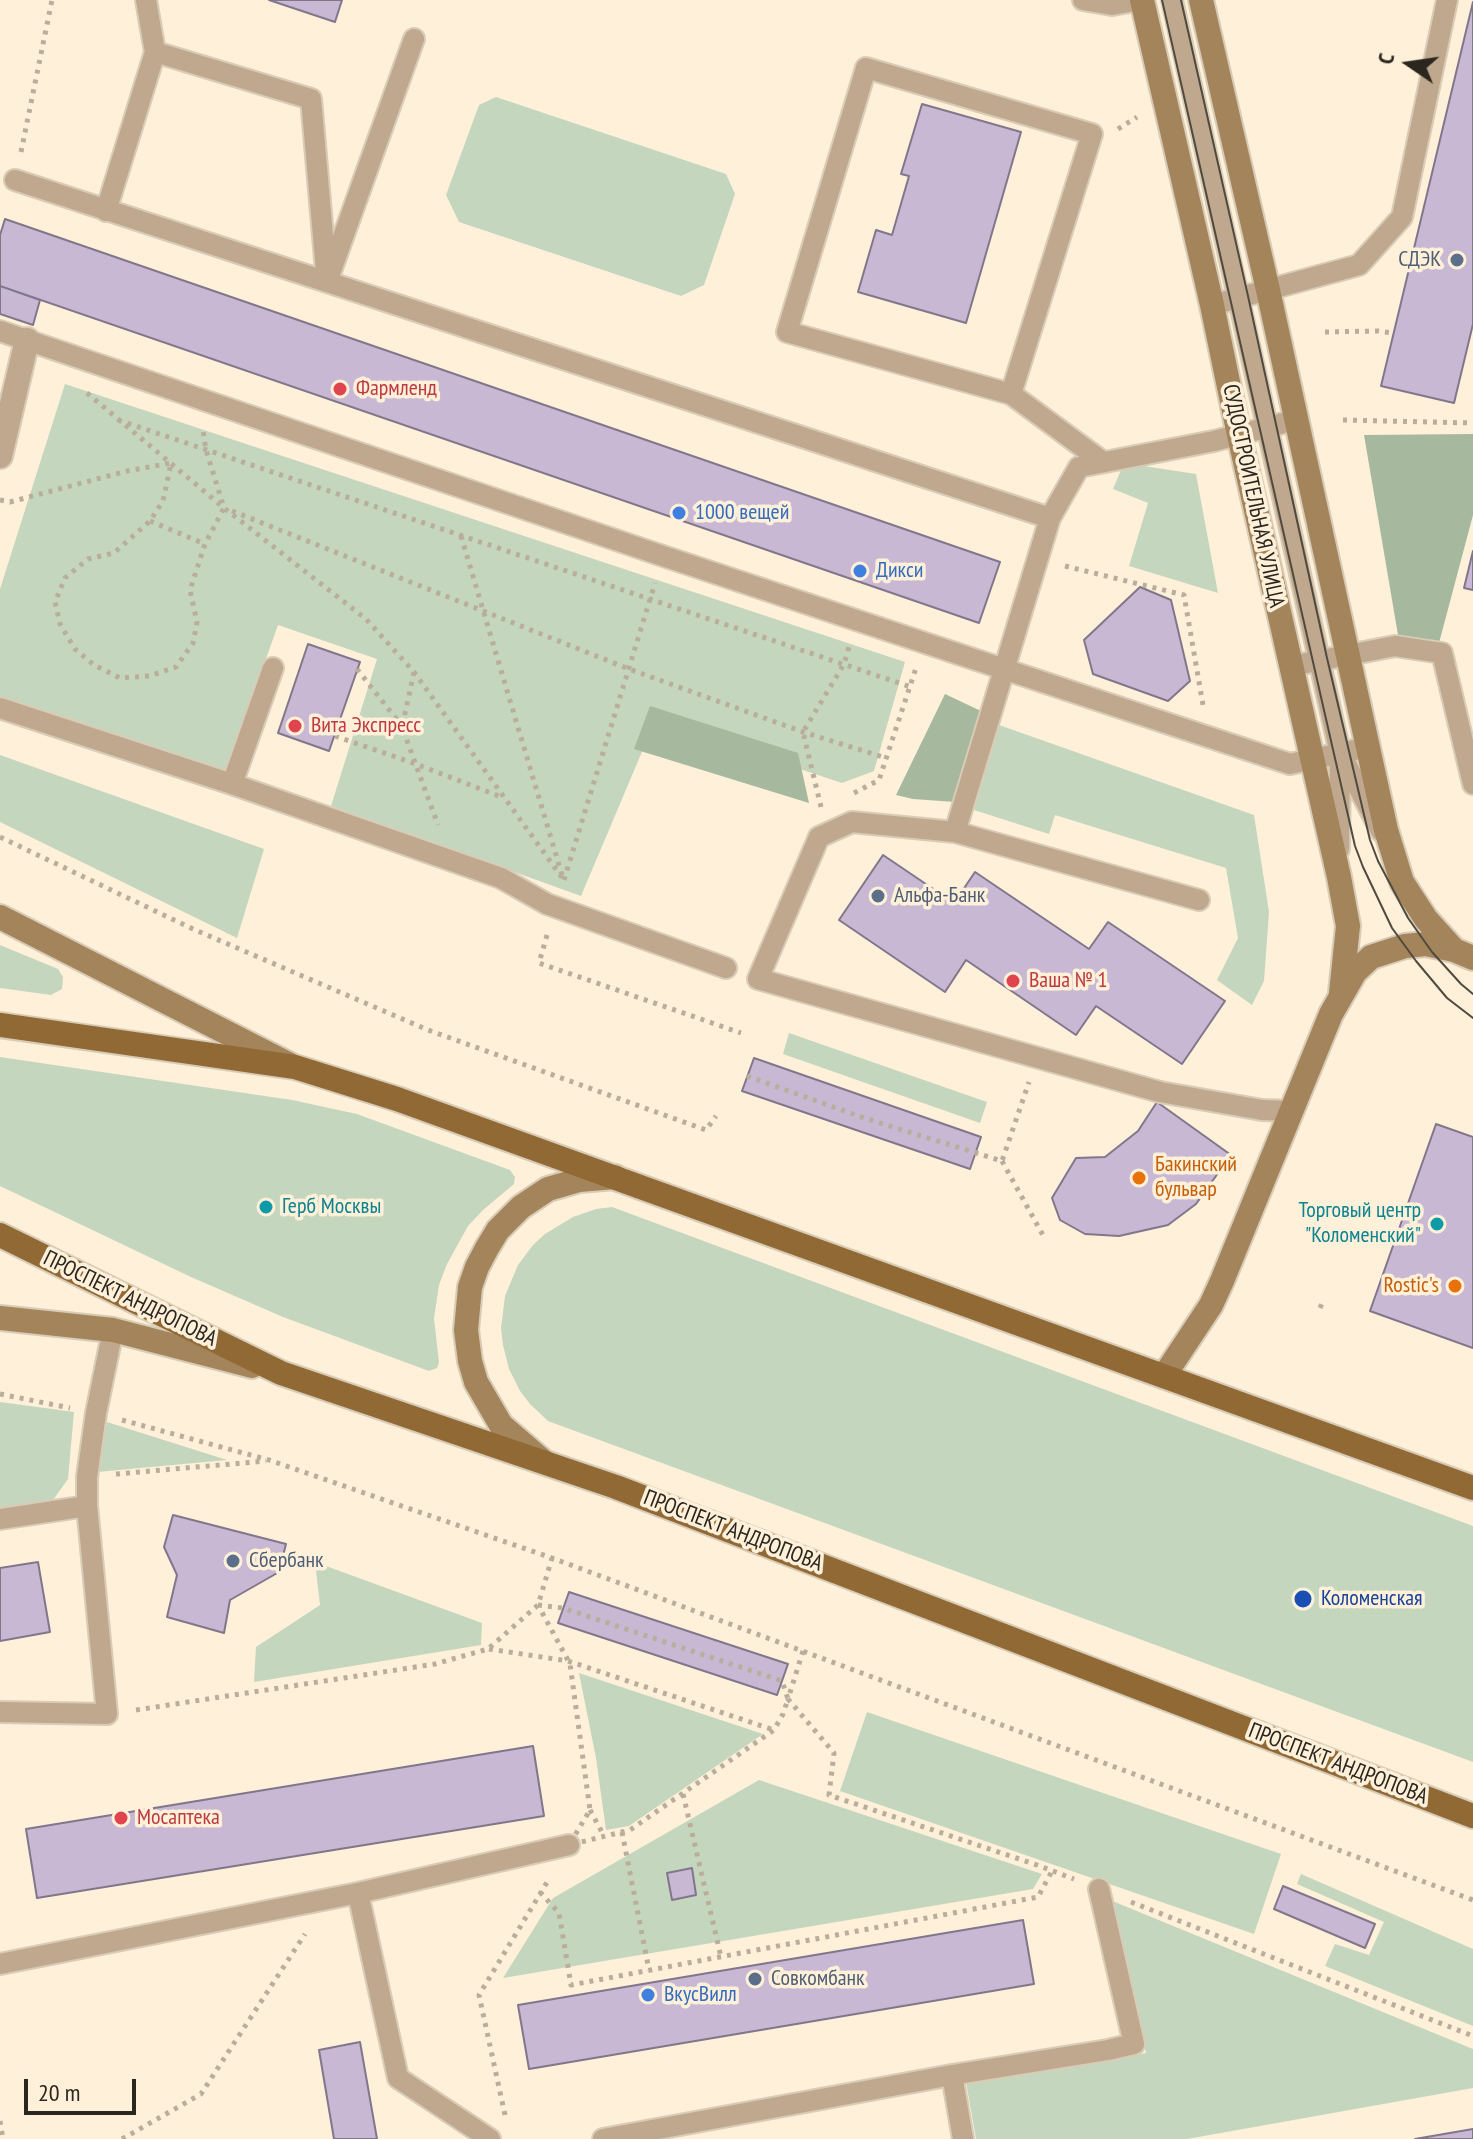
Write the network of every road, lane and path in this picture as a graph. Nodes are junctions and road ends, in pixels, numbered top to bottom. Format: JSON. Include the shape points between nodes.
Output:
{"nodes":[{"id":1,"x":52,"y":0,"type":"edge"},
{"id":2,"x":146,"y":0,"type":"edge"},
{"id":3,"x":1083,"y":0,"type":"edge"},
{"id":4,"x":1141,"y":0,"type":"edge"},
{"id":5,"x":1172,"y":0,"type":"edge"},
{"id":6,"x":1201,"y":0,"type":"edge"},
{"id":7,"x":1447,"y":0,"type":"edge"},
{"id":8,"x":414,"y":39,"type":"dead end"},
{"id":9,"x":155,"y":52,"type":"junction"},
{"id":10,"x":15,"y":180,"type":"joint"},
{"id":11,"x":106,"y":211,"type":"junction"},
{"id":12,"x":327,"y":282,"type":"junction"},
{"id":13,"x":1268,"y":290,"type":"junction"},
{"id":14,"x":1238,"y":298,"type":"junction"},
{"id":15,"x":1212,"y":305,"type":"junction"},
{"id":16,"x":0,"y":331,"type":"edge"},
{"id":17,"x":1325,"y":332,"type":"dead end"},
{"id":18,"x":1393,"y":333,"type":"dead end"},
{"id":19,"x":27,"y":340,"type":"junction"},
{"id":20,"x":84,"y":390,"type":"dead end"},
{"id":21,"x":1011,"y":394,"type":"junction"},
{"id":22,"x":198,"y":397,"type":"junction"},
{"id":23,"x":118,"y":420,"type":"junction"},
{"id":24,"x":1295,"y":420,"type":"junction"},
{"id":25,"x":1343,"y":420,"type":"dead end"},
{"id":26,"x":1473,"y":423,"type":"edge"},
{"id":27,"x":1267,"y":428,"type":"junction"},
{"id":28,"x":1239,"y":435,"type":"junction"},
{"id":29,"x":206,"y":450,"type":"junction"},
{"id":30,"x":0,"y":456,"type":"edge"},
{"id":31,"x":1103,"y":462,"type":"junction"},
{"id":32,"x":171,"y":463,"type":"junction"},
{"id":33,"x":0,"y":500,"type":"edge"},
{"id":34,"x":224,"y":508,"type":"junction"},
{"id":35,"x":1050,"y":518,"type":"junction"},
{"id":36,"x":150,"y":521,"type":"junction"},
{"id":37,"x":461,"y":536,"type":"junction"},
{"id":38,"x":205,"y":544,"type":"junction"},
{"id":39,"x":663,"y":556,"type":"junction"},
{"id":40,"x":1038,"y":560,"type":"junction"},
{"id":41,"x":650,"y":599,"type":"junction"},
{"id":42,"x":484,"y":611,"type":"junction"},
{"id":43,"x":857,"y":619,"type":"junction"},
{"id":44,"x":925,"y":642,"type":"junction"},
{"id":45,"x":1348,"y":655,"type":"junction"},
{"id":46,"x":1320,"y":660,"type":"junction"},
{"id":47,"x":844,"y":664,"type":"junction"},
{"id":48,"x":1291,"y":666,"type":"junction"},
{"id":49,"x":273,"y":668,"type":"dead end"},
{"id":50,"x":357,"y":669,"type":"dead end"},
{"id":51,"x":629,"y":669,"type":"junction"},
{"id":52,"x":1004,"y":669,"type":"junction"},
{"id":53,"x":414,"y":672,"type":"junction"},
{"id":54,"x":911,"y":687,"type":"junction"},
{"id":55,"x":0,"y":708,"type":"edge"},
{"id":56,"x":402,"y":727,"type":"junction"},
{"id":57,"x":803,"y":732,"type":"junction"},
{"id":58,"x":335,"y":736,"type":"dead end"},
{"id":59,"x":1209,"y":737,"type":"junction"},
{"id":60,"x":1368,"y":747,"type":"junction"},
{"id":61,"x":1340,"y":753,"type":"junction"},
{"id":62,"x":886,"y":758,"type":"junction"},
{"id":63,"x":1312,"y":759,"type":"junction"},
{"id":64,"x":416,"y":764,"type":"junction"},
{"id":65,"x":232,"y":784,"type":"junction"},
{"id":66,"x":1473,"y":784,"type":"edge"},
{"id":67,"x":505,"y":798,"type":"junction"},
{"id":68,"x":844,"y":798,"type":"dead end"},
{"id":69,"x":833,"y":804,"type":"dead end"},
{"id":70,"x":955,"y":832,"type":"junction"},
{"id":71,"x":0,"y":837,"type":"edge"},
{"id":72,"x":1393,"y":855,"type":"junction"},
{"id":73,"x":450,"y":860,"type":"junction"},
{"id":74,"x":1339,"y":877,"type":"junction"},
{"id":75,"x":564,"y":880,"type":"junction"},
{"id":76,"x":1199,"y":900,"type":"dead end"},
{"id":77,"x":556,"y":907,"type":"junction"},
{"id":78,"x":0,"y":917,"type":"edge"},
{"id":79,"x":1464,"y":954,"type":"edge"},
{"id":80,"x":726,"y":968,"type":"dead end"},
{"id":81,"x":1341,"y":993,"type":"junction"},
{"id":82,"x":0,"y":1025,"type":"edge"},
{"id":83,"x":741,"y":1033,"type":"dead end"},
{"id":84,"x":1038,"y":1057,"type":"junction"},
{"id":85,"x":295,"y":1067,"type":"junction"},
{"id":86,"x":747,"y":1076,"type":"dead end"},
{"id":87,"x":1292,"y":1111,"type":"junction"},
{"id":88,"x":716,"y":1116,"type":"dead end"},
{"id":89,"x":1002,"y":1161,"type":"junction"},
{"id":90,"x":615,"y":1177,"type":"junction"},
{"id":91,"x":0,"y":1235,"type":"edge"},
{"id":92,"x":1045,"y":1239,"type":"dead end"},
{"id":93,"x":1324,"y":1299,"type":"dead end"},
{"id":94,"x":1320,"y":1308,"type":"dead end"},
{"id":95,"x":0,"y":1318,"type":"edge"},
{"id":96,"x":113,"y":1330,"type":"junction"},
{"id":97,"x":281,"y":1373,"type":"junction"},
{"id":98,"x":1164,"y":1376,"type":"junction"},
{"id":99,"x":0,"y":1394,"type":"edge"},
{"id":100,"x":96,"y":1413,"type":"junction"},
{"id":101,"x":269,"y":1460,"type":"junction"},
{"id":102,"x":544,"y":1462,"type":"junction"},
{"id":103,"x":87,"y":1477,"type":"junction"},
{"id":104,"x":1473,"y":1488,"type":"edge"},
{"id":105,"x":87,"y":1506,"type":"junction"},
{"id":106,"x":0,"y":1519,"type":"edge"},
{"id":107,"x":552,"y":1558,"type":"junction"},
{"id":108,"x":538,"y":1605,"type":"junction"},
{"id":109,"x":488,"y":1649,"type":"junction"},
{"id":110,"x":803,"y":1651,"type":"junction"},
{"id":111,"x":568,"y":1661,"type":"junction"},
{"id":112,"x":788,"y":1699,"type":"junction"},
{"id":113,"x":0,"y":1712,"type":"edge"},
{"id":114,"x":107,"y":1714,"type":"junction"},
{"id":115,"x":774,"y":1730,"type":"junction"},
{"id":116,"x":683,"y":1794,"type":"junction"},
{"id":117,"x":590,"y":1809,"type":"junction"},
{"id":118,"x":1473,"y":1816,"type":"edge"},
{"id":119,"x":622,"y":1832,"type":"junction"},
{"id":120,"x":604,"y":1837,"type":"junction"},
{"id":121,"x":566,"y":1851,"type":"junction"},
{"id":122,"x":555,"y":1869,"type":"dead end"},
{"id":123,"x":1052,"y":1871,"type":"dead end"},
{"id":124,"x":1099,"y":1889,"type":"dead end"},
{"id":125,"x":540,"y":1892,"type":"junction"},
{"id":126,"x":358,"y":1893,"type":"junction"},
{"id":127,"x":327,"y":1899,"type":"junction"},
{"id":128,"x":1473,"y":1900,"type":"edge"},
{"id":129,"x":721,"y":1957,"type":"junction"},
{"id":130,"x":0,"y":1964,"type":"edge"},
{"id":131,"x":649,"y":1970,"type":"junction"},
{"id":132,"x":952,"y":2075,"type":"junction"},
{"id":133,"x":0,"y":2121,"type":"edge"},
{"id":134,"x":508,"y":2125,"type":"dead end"},
{"id":135,"x":3,"y":2139,"type":"edge"},
{"id":136,"x":122,"y":2139,"type":"edge"},
{"id":137,"x":490,"y":2139,"type":"edge"},
{"id":138,"x":603,"y":2139,"type":"edge"},
{"id":139,"x":963,"y":2139,"type":"edge"}],
"edges":[{"from":1,"to":10,"type":"path"},
{"from":2,"to":9,"type":"lane"},
{"from":3,"to":4,"type":"lane","via":[[1112,5]]},
{"from":4,"to":15,"type":"street","name":"СУДОСТРОИТЕЛЬНАЯ УЛИЦА"},
{"from":5,"to":14,"type":"lane"},
{"from":6,"to":13,"type":"street"},
{"from":7,"to":13,"type":"lane","via":[[1402,217],[1359,265]]},
{"from":8,"to":12,"type":"lane"},
{"from":9,"to":11,"type":"lane"},
{"from":9,"to":12,"type":"lane","via":[[311,99]]},
{"from":10,"to":11,"type":"lane"},
{"from":11,"to":12,"type":"lane"},
{"from":12,"to":35,"type":"lane"},
{"from":13,"to":14,"type":"lane"},
{"from":13,"to":24,"type":"street"},
{"from":14,"to":15,"type":"lane"},
{"from":14,"to":27,"type":"lane"},
{"from":15,"to":28,"type":"street","name":"СУДОСТРОИТЕЛЬНАЯ УЛИЦА"},
{"from":16,"to":19,"type":"lane"},
{"from":17,"to":18,"type":"path"},
{"from":19,"to":22,"type":"lane"},
{"from":19,"to":30,"type":"street"},
{"from":20,"to":23,"type":"path"},
{"from":21,"to":21,"type":"lane","via":[[1092,134],[866,68],[787,332]]},
{"from":21,"to":31,"type":"lane"},
{"from":22,"to":29,"type":"path"},
{"from":22,"to":39,"type":"lane"},
{"from":23,"to":29,"type":"path"},
{"from":23,"to":32,"type":"path"},
{"from":24,"to":27,"type":"lane"},
{"from":24,"to":45,"type":"street"},
{"from":25,"to":26,"type":"path"},
{"from":27,"to":28,"type":"lane"},
{"from":27,"to":46,"type":"lane"},
{"from":28,"to":31,"type":"lane"},
{"from":28,"to":48,"type":"street","name":"СУДОСТРОИТЕЛЬНАЯ УЛИЦА"},
{"from":29,"to":34,"type":"path"},
{"from":29,"to":37,"type":"path"},
{"from":31,"to":35,"type":"lane","via":[[1079,467]]},
{"from":32,"to":33,"type":"path","via":[[10,502]]},
{"from":32,"to":34,"type":"path"},
{"from":32,"to":36,"type":"path","via":[[163,501]]},
{"from":34,"to":38,"type":"path"},
{"from":34,"to":42,"type":"path"},
{"from":34,"to":53,"type":"path","via":[[366,619]]},
{"from":35,"to":40,"type":"lane"},
{"from":36,"to":38,"type":"path"},
{"from":36,"to":38,"type":"path","via":[[114,553],[88,559],[65,578],[55,602],[60,624],[75,649],[120,678],[176,667],[193,643],[197,622],[190,590]]},
{"from":37,"to":41,"type":"path"},
{"from":37,"to":42,"type":"path"},
{"from":39,"to":41,"type":"path"},
{"from":39,"to":43,"type":"lane"},
{"from":40,"to":52,"type":"lane"},
{"from":40,"to":59,"type":"path","via":[[1184,595]]},
{"from":41,"to":47,"type":"path"},
{"from":41,"to":51,"type":"path"},
{"from":42,"to":51,"type":"path"},
{"from":42,"to":75,"type":"path"},
{"from":43,"to":44,"type":"lane"},
{"from":43,"to":47,"type":"path"},
{"from":44,"to":52,"type":"lane"},
{"from":44,"to":54,"type":"path"},
{"from":45,"to":46,"type":"lane"},
{"from":45,"to":60,"type":"street"},
{"from":45,"to":66,"type":"lane","via":[[1395,646],[1442,653]]},
{"from":46,"to":48,"type":"lane"},
{"from":46,"to":61,"type":"lane"},
{"from":47,"to":54,"type":"path"},
{"from":47,"to":57,"type":"path"},
{"from":48,"to":63,"type":"street","name":"СУДОСТРОИТЕЛЬНАЯ УЛИЦА"},
{"from":49,"to":65,"type":"lane"},
{"from":50,"to":56,"type":"path"},
{"from":51,"to":57,"type":"path"},
{"from":51,"to":75,"type":"path"},
{"from":52,"to":59,"type":"lane"},
{"from":52,"to":70,"type":"lane"},
{"from":53,"to":56,"type":"path"},
{"from":53,"to":67,"type":"path"},
{"from":54,"to":62,"type":"path"},
{"from":55,"to":65,"type":"lane"},
{"from":56,"to":64,"type":"path"},
{"from":57,"to":62,"type":"path"},
{"from":57,"to":69,"type":"path","via":[[821,810]]},
{"from":58,"to":64,"type":"path"},
{"from":59,"to":63,"type":"lane","via":[[1290,764]]},
{"from":60,"to":61,"type":"lane"},
{"from":60,"to":72,"type":"street"},
{"from":61,"to":63,"type":"lane"},
{"from":61,"to":72,"type":"lane"},
{"from":61,"to":74,"type":"lane"},
{"from":62,"to":68,"type":"path","via":[[879,780]]},
{"from":63,"to":74,"type":"street","name":"СУДОСТРОИТЕЛЬНАЯ УЛИЦА"},
{"from":64,"to":67,"type":"path"},
{"from":64,"to":73,"type":"path"},
{"from":65,"to":73,"type":"lane"},
{"from":67,"to":75,"type":"path"},
{"from":70,"to":76,"type":"lane"},
{"from":70,"to":84,"type":"lane","via":[[852,822],[819,837],[758,979]]},
{"from":71,"to":88,"type":"path","via":[[193,929],[428,1030],[706,1130]]},
{"from":72,"to":79,"type":"street","via":[[1402,882],[1426,919]]},
{"from":73,"to":77,"type":"lane","via":[[501,878]]},
{"from":74,"to":81,"type":"street","name":"СУДОСТРОИТЕЛЬНАЯ УЛИЦА","via":[[1348,926]]},
{"from":75,"to":77,"type":"path"},
{"from":77,"to":80,"type":"lane"},
{"from":77,"to":83,"type":"path","via":[[539,963]]},
{"from":78,"to":85,"type":"street"},
{"from":79,"to":81,"type":"street","via":[[1415,944],[1371,957]]},
{"from":81,"to":87,"type":"street"},
{"from":82,"to":85,"type":"main road"},
{"from":84,"to":87,"type":"lane","via":[[1160,1092]]},
{"from":84,"to":89,"type":"path"},
{"from":85,"to":90,"type":"main road"},
{"from":86,"to":89,"type":"path"},
{"from":87,"to":98,"type":"street","via":[[1211,1305]]},
{"from":89,"to":92,"type":"path"},
{"from":90,"to":98,"type":"main road"},
{"from":90,"to":102,"type":"street","via":[[548,1189],[521,1207],[498,1230],[470,1287],[466,1330],[476,1382],[501,1425]]},
{"from":91,"to":97,"type":"main road","name":"ПРОСПЕКТ АНДРОПОВА"},
{"from":93,"to":94,"type":"path"},
{"from":95,"to":96,"type":"street"},
{"from":96,"to":97,"type":"street"},
{"from":96,"to":100,"type":"lane"},
{"from":97,"to":102,"type":"main road","name":"ПРОСПЕКТ АНДРОПОВА"},
{"from":98,"to":104,"type":"main road"},
{"from":99,"to":100,"type":"path"},
{"from":100,"to":101,"type":"path"},
{"from":100,"to":103,"type":"lane"},
{"from":101,"to":103,"type":"path"},
{"from":101,"to":107,"type":"path"},
{"from":102,"to":118,"type":"main road","name":"ПРОСПЕКТ АНДРОПОВА"},
{"from":103,"to":105,"type":"lane"},
{"from":105,"to":106,"type":"lane"},
{"from":105,"to":114,"type":"lane"},
{"from":107,"to":108,"type":"path"},
{"from":107,"to":110,"type":"path"},
{"from":108,"to":109,"type":"path"},
{"from":108,"to":111,"type":"path"},
{"from":108,"to":112,"type":"path","via":[[563,1608],[782,1681]]},
{"from":109,"to":111,"type":"path"},
{"from":109,"to":114,"type":"path","via":[[435,1664]]},
{"from":110,"to":112,"type":"path"},
{"from":110,"to":128,"type":"path"},
{"from":111,"to":115,"type":"path"},
{"from":111,"to":117,"type":"path"},
{"from":112,"to":115,"type":"path"},
{"from":113,"to":114,"type":"lane"},
{"from":115,"to":116,"type":"path"},
{"from":116,"to":119,"type":"path"},
{"from":116,"to":129,"type":"path"},
{"from":117,"to":120,"type":"path"},
{"from":117,"to":121,"type":"path"},
{"from":119,"to":120,"type":"path"},
{"from":119,"to":131,"type":"path"},
{"from":120,"to":121,"type":"path"},
{"from":121,"to":126,"type":"lane"},
{"from":122,"to":125,"type":"path"},
{"from":123,"to":129,"type":"path","via":[[1038,1897]]},
{"from":124,"to":132,"type":"lane","via":[[1134,2044]]},
{"from":125,"to":131,"type":"path","via":[[559,1913],[571,1985]]},
{"from":125,"to":134,"type":"path","via":[[479,1995]]},
{"from":126,"to":127,"type":"lane"},
{"from":126,"to":137,"type":"lane","via":[[398,2078]]},
{"from":127,"to":130,"type":"lane"},
{"from":127,"to":136,"type":"path","via":[[201,2094]]},
{"from":129,"to":131,"type":"path"},
{"from":132,"to":138,"type":"lane"},
{"from":132,"to":139,"type":"lane"},
{"from":133,"to":135,"type":"path"}]}
